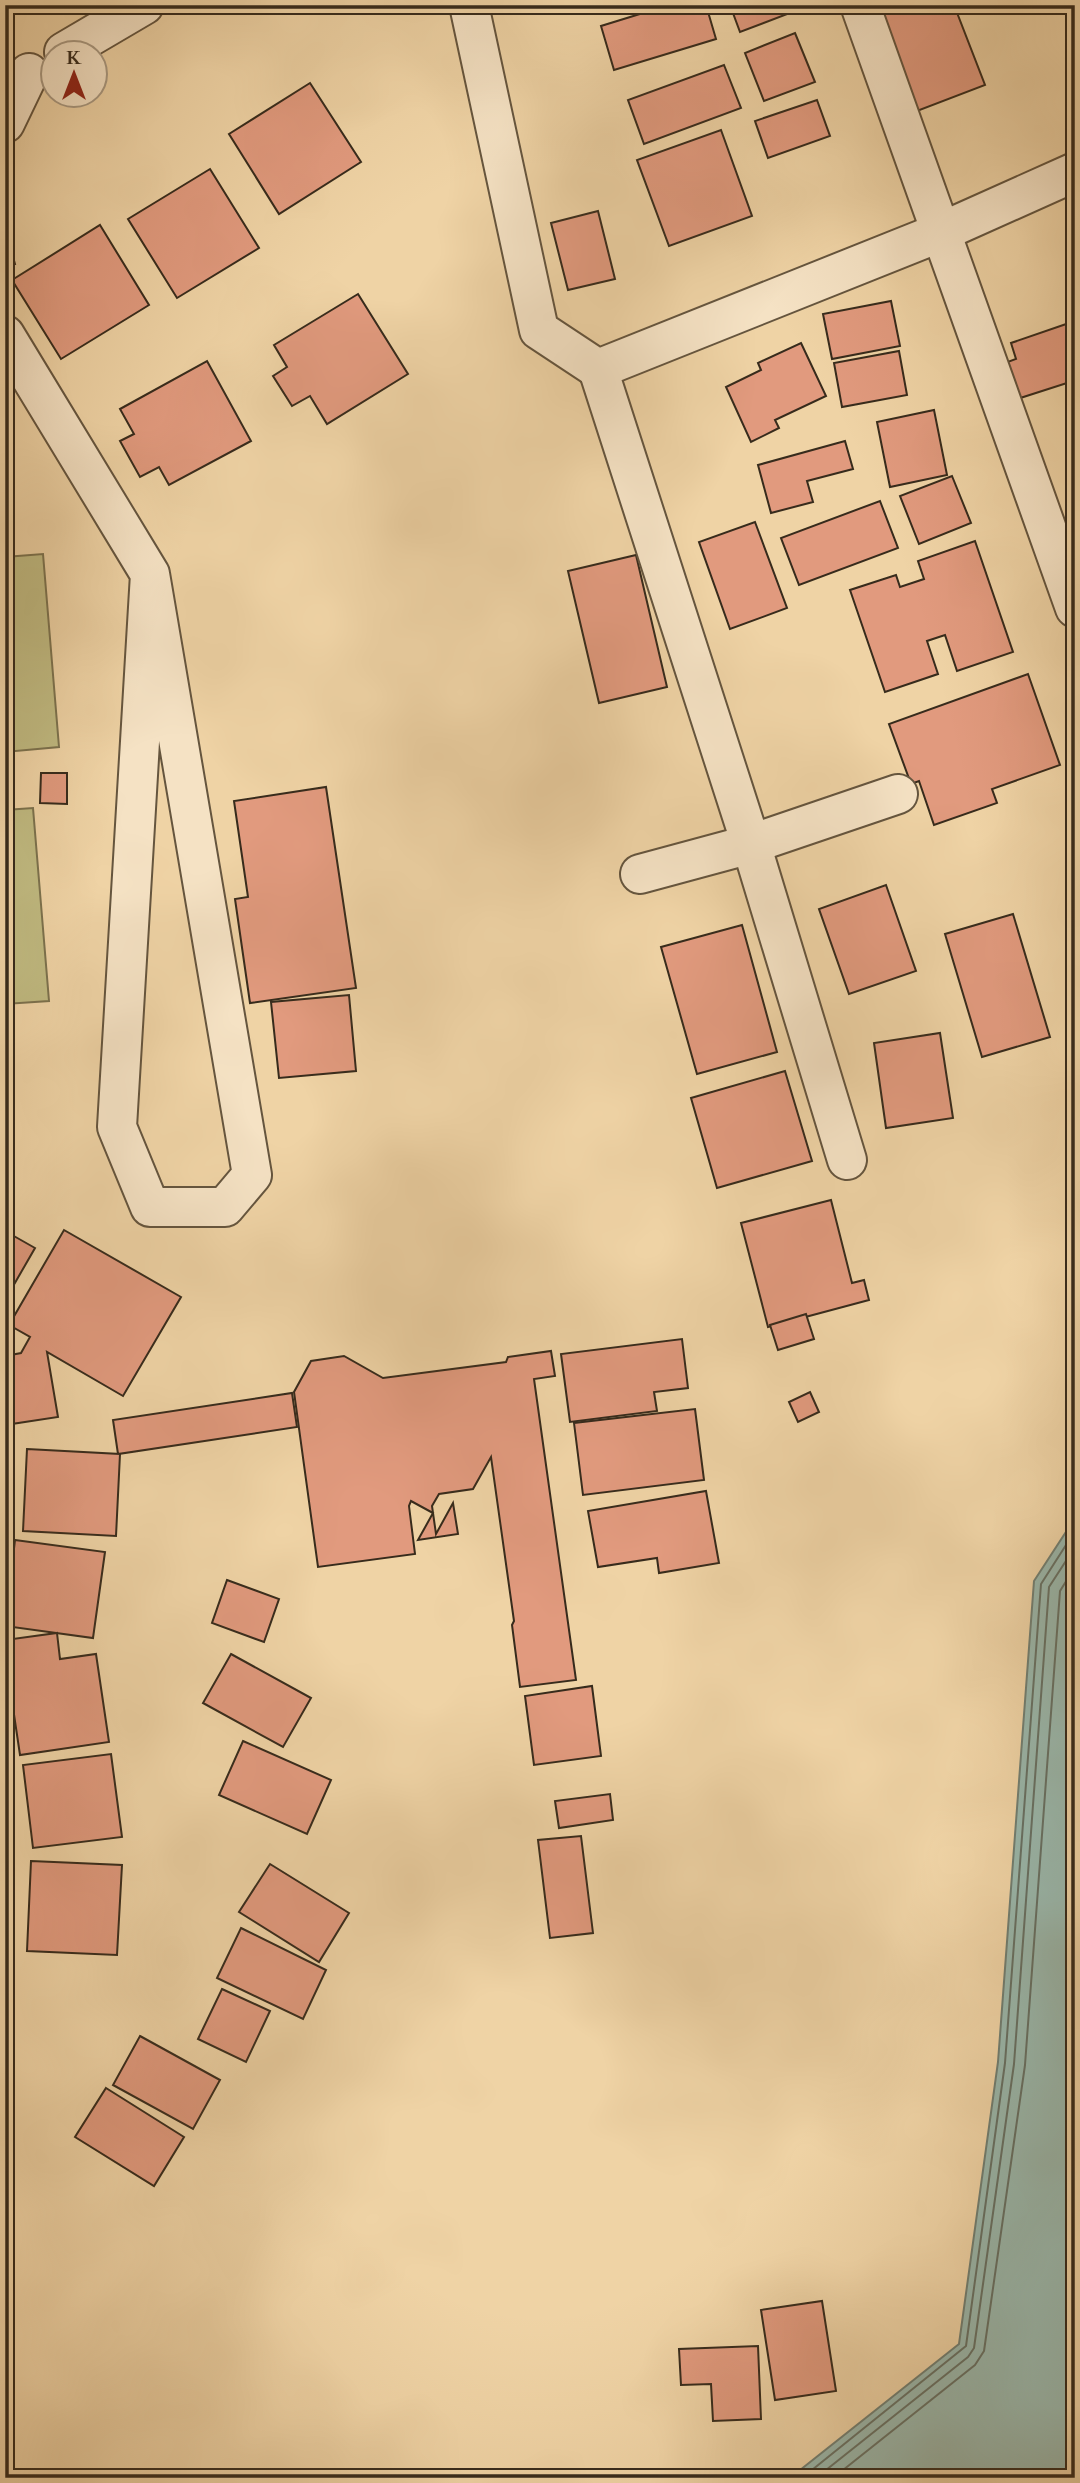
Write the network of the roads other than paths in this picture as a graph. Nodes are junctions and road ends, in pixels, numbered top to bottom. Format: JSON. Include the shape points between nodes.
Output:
{"nodes":[{"id":1,"x":144,"y":5,"type":"edge"},
{"id":2,"x":469,"y":5,"type":"edge"},
{"id":3,"x":860,"y":5,"type":"edge"},
{"id":4,"x":88,"y":38,"type":"edge"},
{"id":5,"x":29,"y":72,"type":"edge"},
{"id":6,"x":5,"y":123,"type":"edge"},
{"id":7,"x":1075,"y":172,"type":"edge"},
{"id":8,"x":941,"y":232,"type":"junction"},
{"id":9,"x":5,"y":335,"type":"edge"},
{"id":10,"x":598,"y":369,"type":"junction"},
{"id":11,"x":150,"y":574,"type":"junction"},
{"id":12,"x":1075,"y":608,"type":"edge"},
{"id":13,"x":898,"y":794,"type":"dead end"},
{"id":14,"x":751,"y":844,"type":"junction"},
{"id":15,"x":640,"y":874,"type":"dead end"},
{"id":16,"x":847,"y":1160,"type":"dead end"}],
"edges":[{"from":1,"to":4,"type":"street"},
{"from":2,"to":10,"type":"street","via":[[539,330]]},
{"from":3,"to":8,"type":"street"},
{"from":5,"to":6,"type":"street"},
{"from":7,"to":8,"type":"street"},
{"from":8,"to":10,"type":"street"},
{"from":8,"to":12,"type":"street"},
{"from":9,"to":11,"type":"street"},
{"from":10,"to":14,"type":"street"},
{"from":11,"to":11,"type":"street","via":[[117,1127],[150,1207],[225,1207],[252,1175]]},
{"from":13,"to":14,"type":"street"},
{"from":14,"to":15,"type":"street"},
{"from":14,"to":16,"type":"street"}]}
